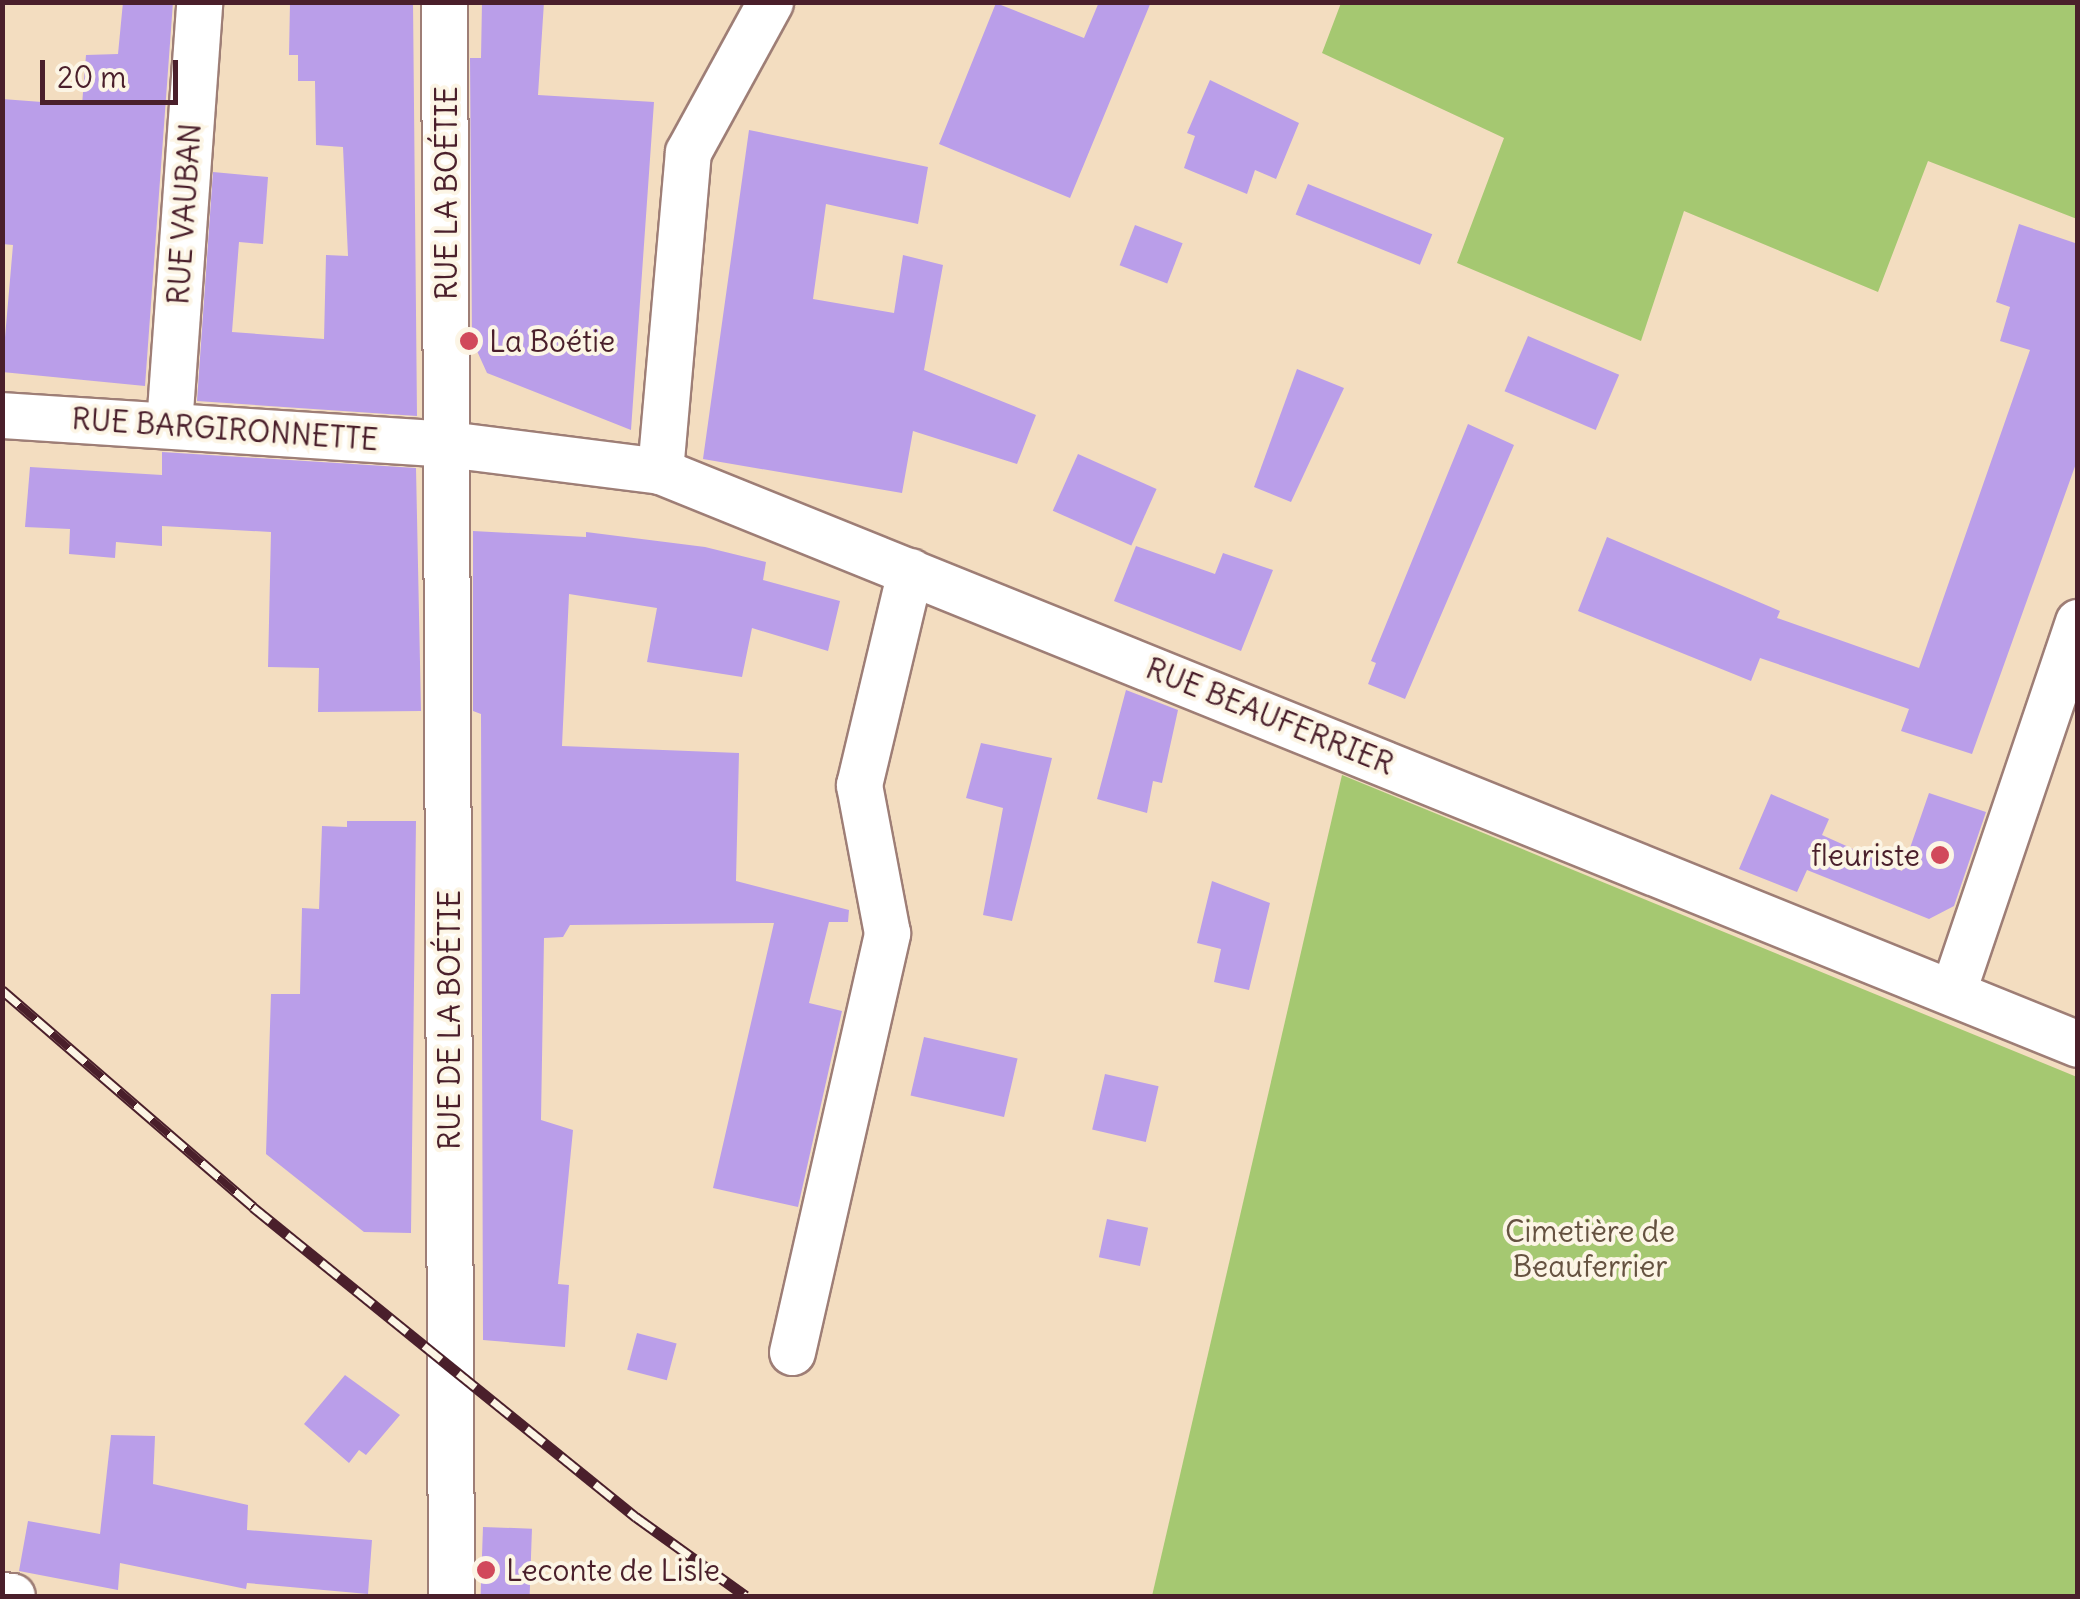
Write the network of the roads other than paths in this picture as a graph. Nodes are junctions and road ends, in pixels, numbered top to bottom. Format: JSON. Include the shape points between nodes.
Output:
{"nodes":[{"id":1,"x":199,"y":2,"type":"edge"},
{"id":2,"x":444,"y":2,"type":"edge"},
{"id":3,"x":770,"y":2,"type":"edge"},
{"id":4,"x":2,"y":415,"type":"edge"},
{"id":5,"x":169,"y":425,"type":"junction"},
{"id":6,"x":447,"y":444,"type":"junction"},
{"id":7,"x":660,"y":470,"type":"junction"},
{"id":8,"x":910,"y":571,"type":"junction"},
{"id":9,"x":2078,"y":622,"type":"edge"},
{"id":10,"x":1953,"y":991,"type":"junction"},
{"id":11,"x":2078,"y":1044,"type":"edge"},
{"id":12,"x":792,"y":1352,"type":"dead end"},
{"id":13,"x":2,"y":1595,"type":"edge"},
{"id":14,"x":12,"y":1596,"type":"edge"},
{"id":15,"x":451,"y":1596,"type":"edge"}],
"edges":[{"from":1,"to":5,"type":"street","name":"RUE VAUBAN"},
{"from":2,"to":6,"type":"street","name":"RUE LA BOÉTIE"},
{"from":3,"to":7,"type":"street","via":[[688,152]]},
{"from":4,"to":5,"type":"street","name":"RUE BARGIRONNETTE"},
{"from":5,"to":6,"type":"street","name":"RUE BARGIRONNETTE"},
{"from":6,"to":7,"type":"street","name":"RUE BEAUFERRIER"},
{"from":6,"to":15,"type":"street","name":"RUE DE LA BOÉTIE"},
{"from":7,"to":8,"type":"street","name":"RUE BEAUFERRIER"},
{"from":8,"to":10,"type":"street","name":"RUE BEAUFERRIER"},
{"from":8,"to":12,"type":"street","via":[[859,785],[888,932]]},
{"from":9,"to":10,"type":"street"},
{"from":10,"to":11,"type":"street","name":"RUE BEAUFERRIER"},
{"from":13,"to":14,"type":"street"}]}
